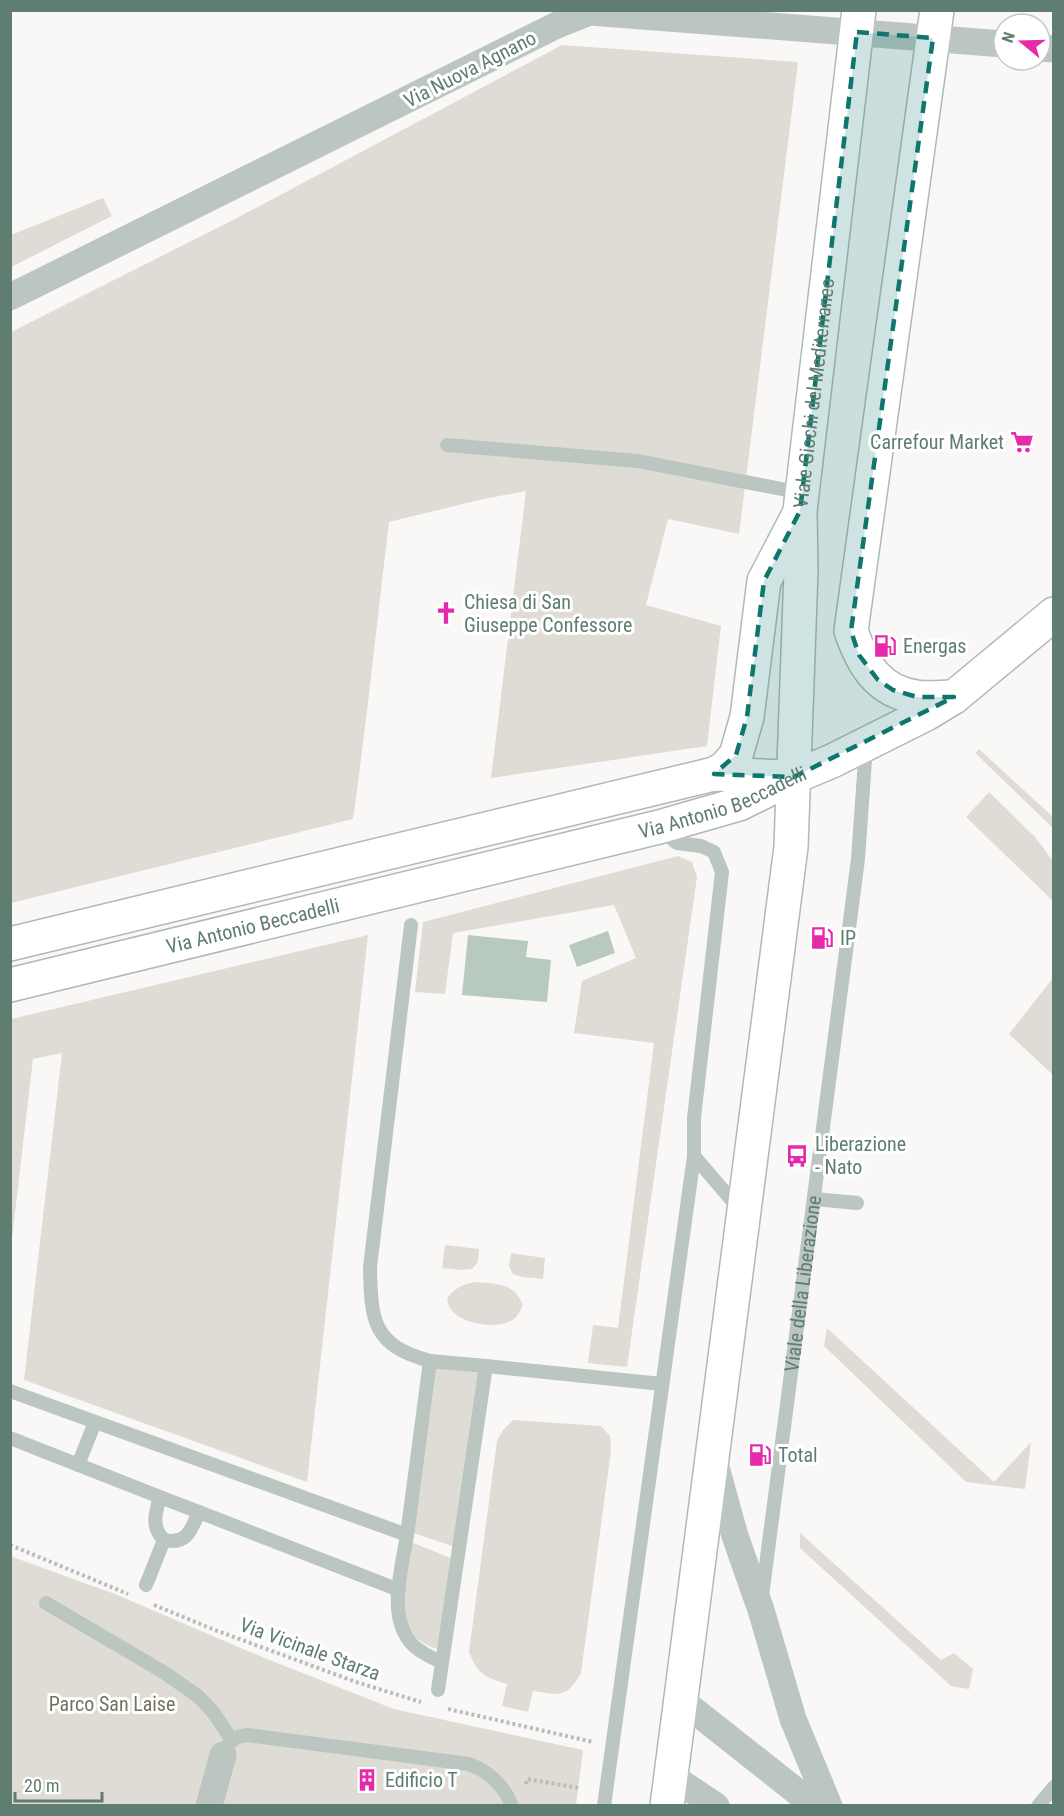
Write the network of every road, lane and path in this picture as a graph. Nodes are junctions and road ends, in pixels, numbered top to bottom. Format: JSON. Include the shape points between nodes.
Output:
{"nodes":[{"id":1,"x":590,"y":11,"type":"edge"},
{"id":2,"x":858,"y":21,"type":"edge"},
{"id":3,"x":935,"y":24,"type":"edge"},
{"id":4,"x":992,"y":41,"type":"edge"},
{"id":5,"x":10,"y":297,"type":"edge"},
{"id":6,"x":447,"y":445,"type":"dead end"},
{"id":7,"x":801,"y":502,"type":"junction"},
{"id":8,"x":1053,"y":614,"type":"edge"},
{"id":9,"x":954,"y":697,"type":"junction"},
{"id":10,"x":866,"y":744,"type":"junction"},
{"id":11,"x":714,"y":774,"type":"junction"},
{"id":12,"x":794,"y":777,"type":"junction"},
{"id":13,"x":659,"y":827,"type":"junction"},
{"id":14,"x":411,"y":925,"type":"dead end"},
{"id":15,"x":10,"y":944,"type":"edge"},
{"id":16,"x":10,"y":985,"type":"edge"},
{"id":17,"x":694,"y":1156,"type":"junction"},
{"id":18,"x":815,"y":1199,"type":"junction"},
{"id":19,"x":857,"y":1203,"type":"dead end"},
{"id":20,"x":743,"y":1214,"type":"junction"},
{"id":21,"x":430,"y":1361,"type":"junction"},
{"id":22,"x":486,"y":1366,"type":"junction"},
{"id":23,"x":662,"y":1384,"type":"junction"},
{"id":24,"x":10,"y":1391,"type":"edge"},
{"id":25,"x":96,"y":1422,"type":"junction"},
{"id":26,"x":10,"y":1438,"type":"edge"},
{"id":27,"x":713,"y":1457,"type":"junction"},
{"id":28,"x":78,"y":1465,"type":"junction"},
{"id":29,"x":160,"y":1497,"type":"junction"},
{"id":30,"x":199,"y":1512,"type":"junction"},
{"id":31,"x":407,"y":1535,"type":"junction"},
{"id":32,"x":164,"y":1540,"type":"junction"},
{"id":33,"x":10,"y":1545,"type":"edge"},
{"id":34,"x":146,"y":1585,"type":"dead end"},
{"id":35,"x":399,"y":1590,"type":"junction"},
{"id":36,"x":129,"y":1594,"type":"dead end"},
{"id":37,"x":46,"y":1603,"type":"dead end"},
{"id":38,"x":151,"y":1603,"type":"dead end"},
{"id":39,"x":760,"y":1610,"type":"junction"},
{"id":40,"x":442,"y":1662,"type":"junction"},
{"id":41,"x":438,"y":1690,"type":"dead end"},
{"id":42,"x":681,"y":1700,"type":"junction"},
{"id":43,"x":429,"y":1704,"type":"dead end"},
{"id":44,"x":439,"y":1707,"type":"dead end"},
{"id":45,"x":611,"y":1745,"type":"junction"},
{"id":46,"x":227,"y":1748,"type":"junction"},
{"id":47,"x":1053,"y":1787,"type":"edge"},
{"id":48,"x":526,"y":1788,"type":"dead end"},
{"id":49,"x":579,"y":1788,"type":"dead end"},
{"id":50,"x":669,"y":1791,"type":"edge"},
{"id":51,"x":209,"y":1806,"type":"edge"},
{"id":52,"x":512,"y":1806,"type":"edge"},
{"id":53,"x":604,"y":1806,"type":"edge"},
{"id":54,"x":716,"y":1806,"type":"edge"},
{"id":55,"x":815,"y":1806,"type":"edge"},
{"id":56,"x":829,"y":1806,"type":"edge"},
{"id":57,"x":1038,"y":1806,"type":"edge"}],
"edges":[{"from":1,"to":2,"type":"street","name":"Via Nuova Agnano"},
{"from":1,"to":5,"type":"street","name":"Via Nuova Agnano"},
{"from":2,"to":3,"type":"street","name":"Via Nuova Agnano"},
{"from":2,"to":7,"type":"main road","name":"Viale Giochi del Mediterraneo"},
{"from":3,"to":4,"type":"street","name":"Via Nuova Agnano"},
{"from":3,"to":9,"type":"main road","via":[[851,631],[860,655],[878,680],[893,690],[917,697]]},
{"from":6,"to":7,"type":"lane","via":[[638,461]]},
{"from":7,"to":11,"type":"main road","via":[[764,580],[747,717],[736,755]]},
{"from":7,"to":12,"type":"main road","name":"Viale Giochi del Mediterraneo"},
{"from":8,"to":9,"type":"main road"},
{"from":9,"to":10,"type":"main road"},
{"from":10,"to":12,"type":"main road"},
{"from":10,"to":18,"type":"lane","name":"Viale della Liberazione","via":[[858,859]]},
{"from":11,"to":12,"type":"main road","name":"Via Antonio Beccadelli"},
{"from":11,"to":15,"type":"main road","name":"Via Antonio Beccadelli"},
{"from":12,"to":13,"type":"main road","name":"Via Antonio Beccadelli","via":[[725,809]]},
{"from":12,"to":20,"type":"main road","name":"Viale Giochi del Mediterraneo","via":[[791,847]]},
{"from":13,"to":16,"type":"main road","name":"Via Antonio Beccadelli"},
{"from":13,"to":17,"type":"lane","via":[[677,843],[714,852],[722,872],[694,1118]]},
{"from":14,"to":21,"type":"lane","via":[[370,1293],[373,1317],[385,1340]]},
{"from":17,"to":20,"type":"lane"},
{"from":17,"to":23,"type":"lane"},
{"from":18,"to":19,"type":"lane"},
{"from":18,"to":39,"type":"lane","name":"Viale della Liberazione"},
{"from":20,"to":27,"type":"main road"},
{"from":21,"to":22,"type":"lane"},
{"from":21,"to":31,"type":"lane"},
{"from":22,"to":23,"type":"lane"},
{"from":22,"to":40,"type":"lane"},
{"from":23,"to":45,"type":"lane"},
{"from":24,"to":25,"type":"lane"},
{"from":25,"to":28,"type":"lane"},
{"from":25,"to":31,"type":"lane"},
{"from":26,"to":28,"type":"lane"},
{"from":27,"to":39,"type":"street"},
{"from":27,"to":42,"type":"main road"},
{"from":28,"to":29,"type":"lane"},
{"from":29,"to":30,"type":"lane"},
{"from":29,"to":32,"type":"lane","via":[[154,1522]]},
{"from":30,"to":32,"type":"lane","via":[[186,1538]]},
{"from":30,"to":35,"type":"lane"},
{"from":31,"to":35,"type":"lane"},
{"from":32,"to":34,"type":"lane"},
{"from":33,"to":36,"type":"path"},
{"from":35,"to":40,"type":"lane","via":[[404,1632],[413,1645]]},
{"from":37,"to":46,"type":"lane","via":[[199,1697],[213,1712]]},
{"from":38,"to":43,"type":"path","name":"Via Vicinale Starza","via":[[356,1682]]},
{"from":39,"to":56,"type":"street","via":[[793,1719]]},
{"from":40,"to":41,"type":"lane"},
{"from":42,"to":50,"type":"main road"},
{"from":42,"to":55,"type":"street"},
{"from":44,"to":45,"type":"path"},
{"from":45,"to":53,"type":"lane"},
{"from":46,"to":51,"type":"street"},
{"from":46,"to":52,"type":"lane","via":[[239,1736],[247,1735],[469,1764],[486,1771],[508,1795]]},
{"from":47,"to":57,"type":"lane"},
{"from":48,"to":49,"type":"path","via":[[527,1779]]},
{"from":50,"to":54,"type":"street"}]}
